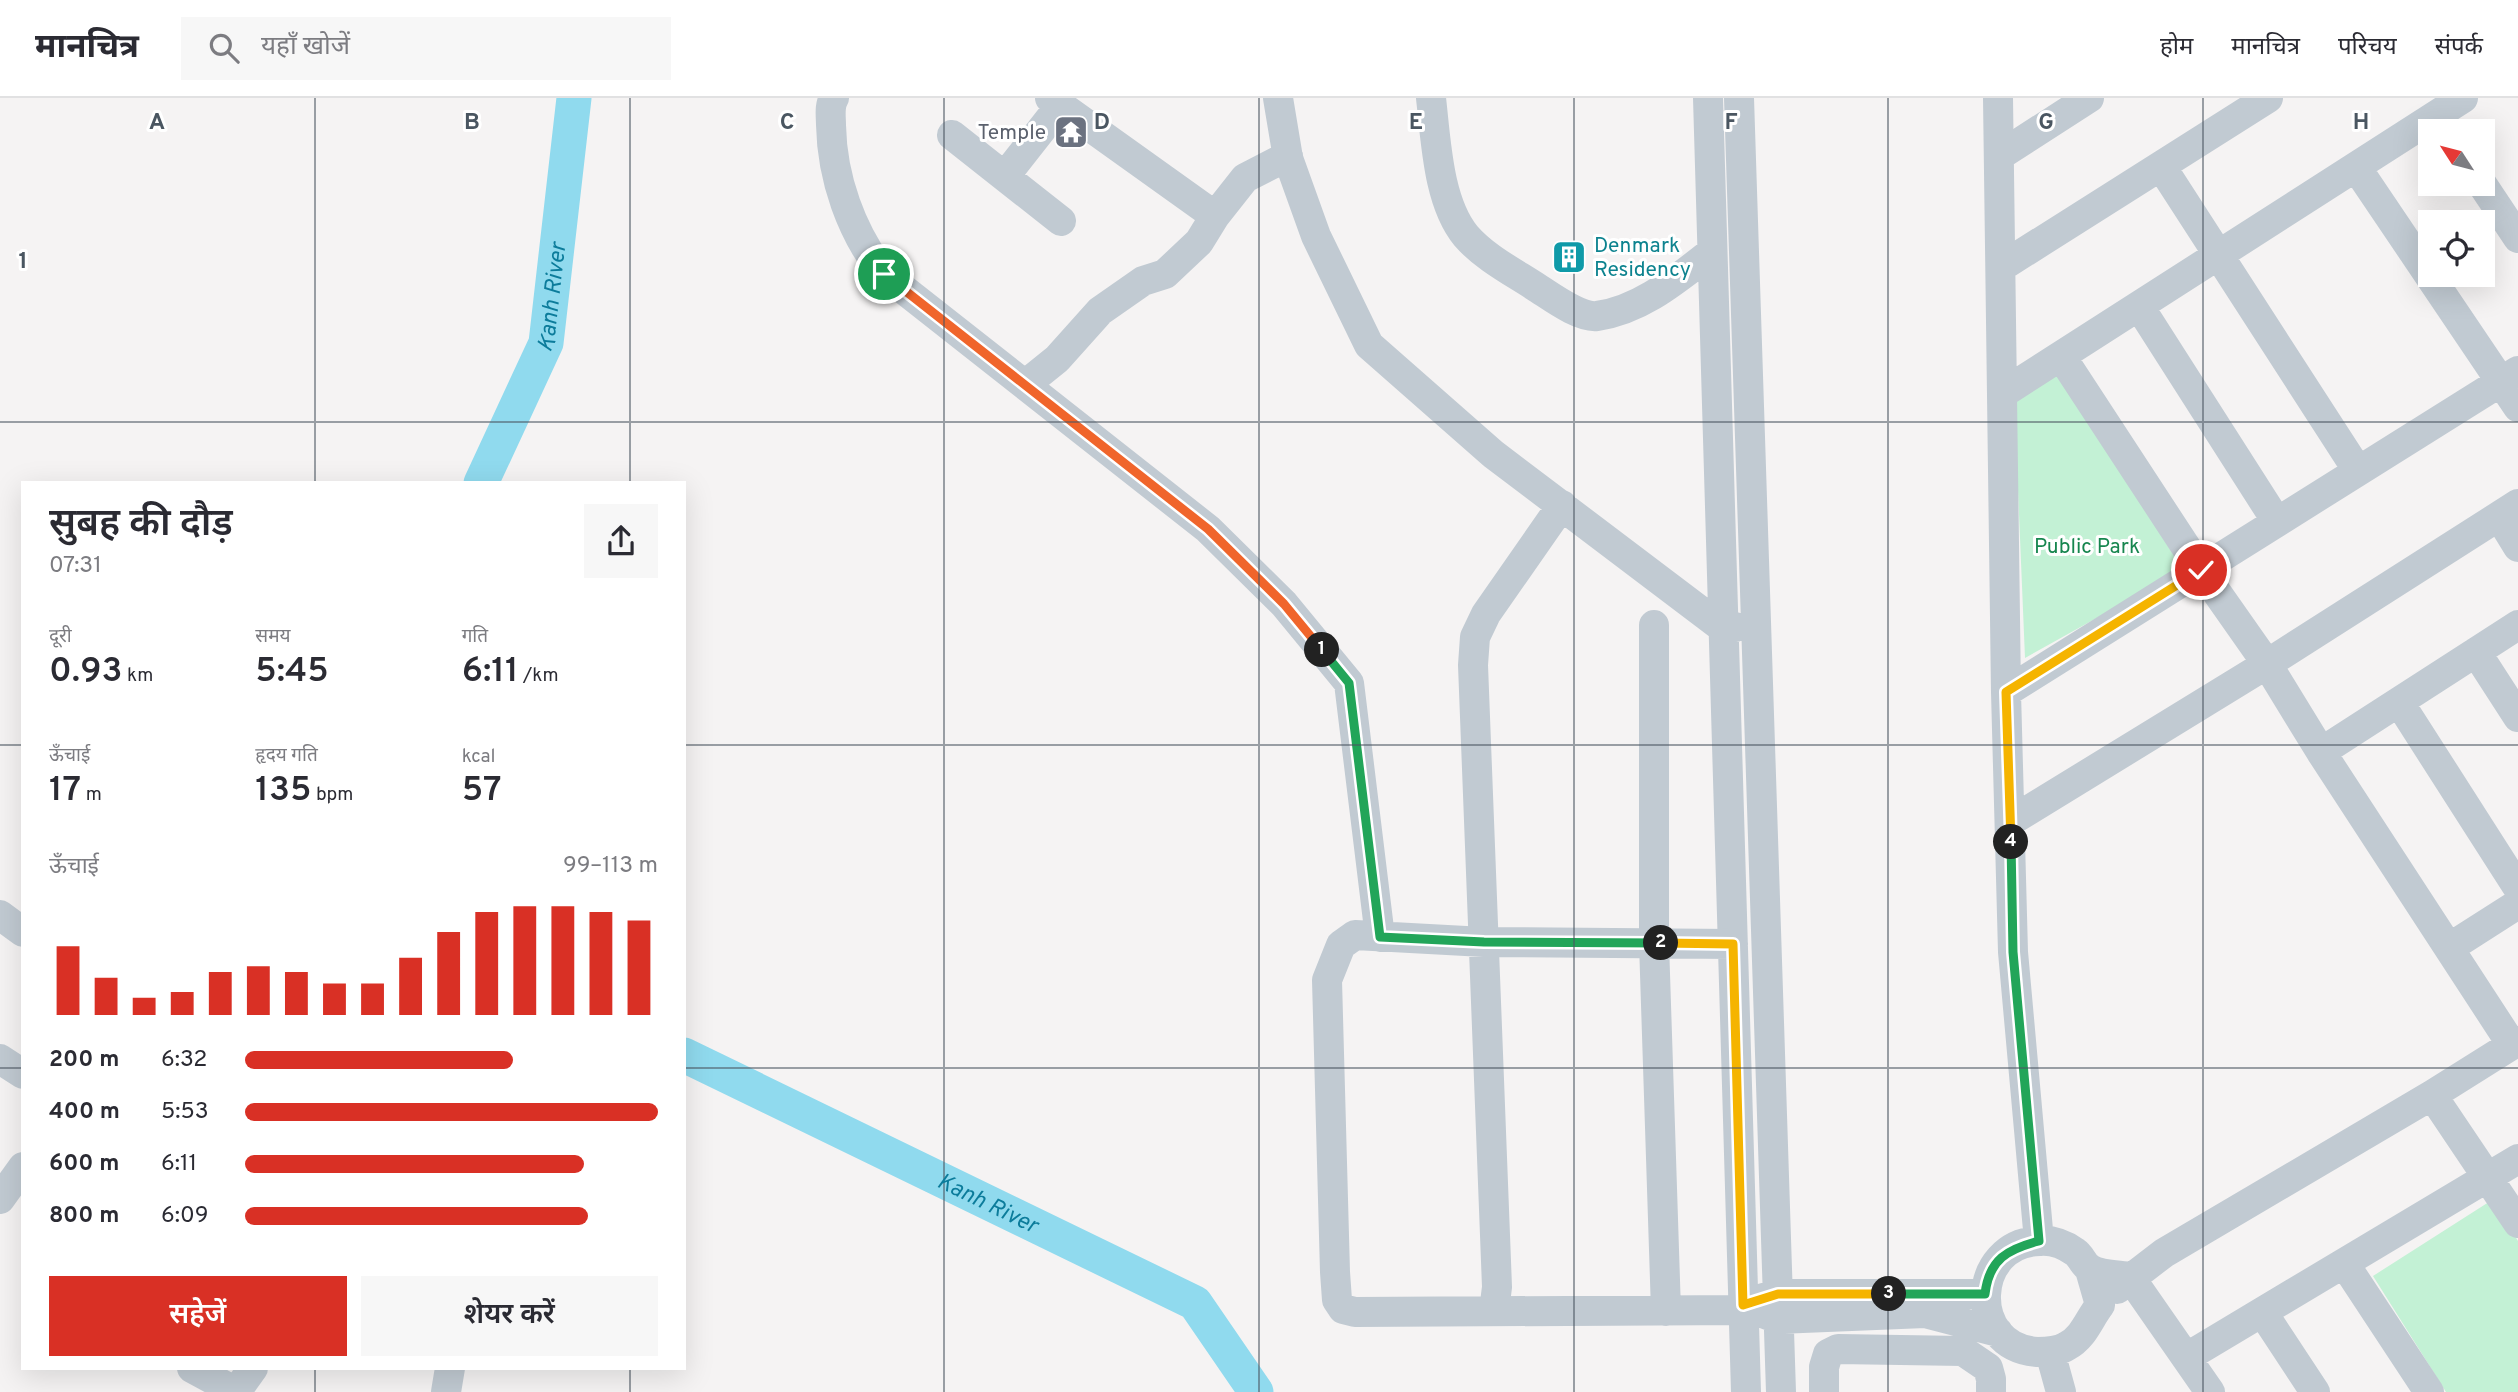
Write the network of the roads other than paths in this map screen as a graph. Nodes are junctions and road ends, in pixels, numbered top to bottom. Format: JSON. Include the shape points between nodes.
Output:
{"nodes":[{"id":1,"x":834,"y":98,"type":"edge"},
{"id":2,"x":1278,"y":98,"type":"edge"},
{"id":3,"x":1431,"y":98,"type":"edge"},
{"id":4,"x":1707,"y":98,"type":"edge"},
{"id":5,"x":1739,"y":98,"type":"edge"},
{"id":6,"x":1998,"y":98,"type":"edge"},
{"id":7,"x":2089,"y":98,"type":"edge"},
{"id":8,"x":2268,"y":98,"type":"edge"},
{"id":9,"x":2463,"y":98,"type":"edge"},
{"id":10,"x":1055,"y":102,"type":"edge"},
{"id":11,"x":2445,"y":119,"type":"edge"},
{"id":12,"x":952,"y":135,"type":"dead end"},
{"id":13,"x":2418,"y":135,"type":"edge"},
{"id":14,"x":1288,"y":156,"type":"junction"},
{"id":15,"x":1999,"y":156,"type":"junction"},
{"id":16,"x":2161,"y":166,"type":"junction"},
{"id":17,"x":2356,"y":167,"type":"junction"},
{"id":18,"x":1005,"y":176,"type":"junction"},
{"id":19,"x":2490,"y":196,"type":"edge"},
{"id":20,"x":1215,"y":216,"type":"junction"},
{"id":21,"x":1061,"y":221,"type":"dead end"},
{"id":22,"x":2518,"y":238,"type":"edge"},
{"id":23,"x":1712,"y":253,"type":"junction"},
{"id":24,"x":2219,"y":254,"type":"junction"},
{"id":25,"x":2001,"y":268,"type":"junction"},
{"id":26,"x":2139,"y":306,"type":"junction"},
{"id":27,"x":2061,"y":356,"type":"junction"},
{"id":28,"x":2509,"y":376,"type":"edge"},
{"id":29,"x":1026,"y":384,"type":"junction"},
{"id":30,"x":2003,"y":393,"type":"junction"},
{"id":31,"x":2518,"y":407,"type":"edge"},
{"id":32,"x":2358,"y":471,"type":"junction"},
{"id":33,"x":1562,"y":505,"type":"junction"},
{"id":34,"x":2509,"y":510,"type":"edge"},
{"id":35,"x":2277,"y":522,"type":"junction"},
{"id":36,"x":2518,"y":547,"type":"edge"},
{"id":37,"x":2201,"y":570,"type":"junction"},
{"id":38,"x":1654,"y":625,"type":"dead end"},
{"id":39,"x":2518,"y":625,"type":"edge"},
{"id":40,"x":1756,"y":626,"type":"junction"},
{"id":41,"x":1723,"y":628,"type":"junction"},
{"id":42,"x":2476,"y":652,"type":"junction"},
{"id":43,"x":2267,"y":664,"type":"junction"},
{"id":44,"x":2006,"y":692,"type":"junction"},
{"id":45,"x":2399,"y":702,"type":"junction"},
{"id":46,"x":2518,"y":717,"type":"edge"},
{"id":47,"x":2321,"y":752,"type":"junction"},
{"id":48,"x":2011,"y":821,"type":"junction"},
{"id":49,"x":2518,"y":888,"type":"edge"},
{"id":50,"x":2518,"y":905,"type":"edge"},
{"id":51,"x":0,"y":915,"type":"edge"},
{"id":52,"x":21,"y":931,"type":"edge"},
{"id":53,"x":1380,"y":937,"type":"junction"},
{"id":54,"x":1484,"y":942,"type":"junction"},
{"id":55,"x":1654,"y":943,"type":"junction"},
{"id":56,"x":1733,"y":944,"type":"junction"},
{"id":57,"x":2449,"y":948,"type":"junction"},
{"id":58,"x":2515,"y":1043,"type":"edge"},
{"id":59,"x":0,"y":1059,"type":"edge"},
{"id":60,"x":21,"y":1073,"type":"edge"},
{"id":61,"x":2431,"y":1095,"type":"junction"},
{"id":62,"x":2518,"y":1159,"type":"edge"},
{"id":63,"x":2488,"y":1178,"type":"junction"},
{"id":64,"x":2518,"y":1223,"type":"edge"},
{"id":65,"x":2039,"y":1241,"type":"junction"},
{"id":66,"x":2344,"y":1264,"type":"junction"},
{"id":67,"x":2090,"y":1270,"type":"junction"},
{"id":68,"x":2130,"y":1277,"type":"junction"},
{"id":69,"x":1985,"y":1294,"type":"junction"},
{"id":70,"x":2100,"y":1305,"type":"junction"},
{"id":71,"x":1778,"y":1306,"type":"junction"},
{"id":72,"x":1743,"y":1308,"type":"junction"},
{"id":73,"x":1494,"y":1311,"type":"junction"},
{"id":74,"x":1666,"y":1311,"type":"junction"},
{"id":75,"x":2263,"y":1313,"type":"junction"},
{"id":76,"x":1998,"y":1332,"type":"junction"},
{"id":77,"x":2050,"y":1352,"type":"junction"},
{"id":78,"x":2187,"y":1357,"type":"junction"},
{"id":79,"x":196,"y":1370,"type":"edge"},
{"id":80,"x":252,"y":1370,"type":"edge"},
{"id":81,"x":450,"y":1370,"type":"edge"},
{"id":82,"x":236,"y":1392,"type":"edge"},
{"id":83,"x":446,"y":1392,"type":"edge"},
{"id":84,"x":1746,"y":1392,"type":"edge"},
{"id":85,"x":1781,"y":1392,"type":"edge"},
{"id":86,"x":1824,"y":1392,"type":"edge"},
{"id":87,"x":1991,"y":1392,"type":"edge"},
{"id":88,"x":2061,"y":1392,"type":"edge"},
{"id":89,"x":2210,"y":1392,"type":"edge"},
{"id":90,"x":2315,"y":1392,"type":"edge"},
{"id":91,"x":2429,"y":1392,"type":"edge"}],
"edges":[{"from":1,"to":29,"type":"street","via":[[831,150],[844,200],[869,255],[904,292]]},
{"from":2,"to":14,"type":"street"},
{"from":3,"to":23,"type":"street","via":[[1447,204],[1466,236],[1565,306],[1593,317],[1623,310],[1665,288]]},
{"from":4,"to":23,"type":"street"},
{"from":5,"to":40,"type":"street"},
{"from":6,"to":15,"type":"street"},
{"from":7,"to":15,"type":"street"},
{"from":8,"to":16,"type":"street"},
{"from":9,"to":11,"type":"street"},
{"from":10,"to":18,"type":"street"},
{"from":10,"to":20,"type":"street"},
{"from":12,"to":18,"type":"street"},
{"from":13,"to":17,"type":"street"},
{"from":14,"to":20,"type":"street","via":[[1245,178]]},
{"from":14,"to":33,"type":"street","via":[[1317,236],[1369,345],[1493,454]]},
{"from":15,"to":25,"type":"street"},
{"from":16,"to":24,"type":"street"},
{"from":16,"to":25,"type":"street"},
{"from":17,"to":24,"type":"street"},
{"from":17,"to":28,"type":"street"},
{"from":18,"to":21,"type":"street"},
{"from":19,"to":22,"type":"street"},
{"from":20,"to":29,"type":"street","via":[[1199,242],[1165,274],[1143,281],[1100,311],[1057,359]]},
{"from":23,"to":41,"type":"street"},
{"from":24,"to":26,"type":"street"},
{"from":24,"to":32,"type":"street"},
{"from":25,"to":30,"type":"street"},
{"from":26,"to":27,"type":"street"},
{"from":26,"to":35,"type":"street"},
{"from":27,"to":30,"type":"street"},
{"from":27,"to":37,"type":"street"},
{"from":28,"to":31,"type":"street"},
{"from":28,"to":32,"type":"street"},
{"from":29,"to":53,"type":"street","via":[[1208,529],[1284,604],[1349,683]]},
{"from":30,"to":44,"type":"street"},
{"from":32,"to":35,"type":"street"},
{"from":33,"to":41,"type":"street"},
{"from":33,"to":54,"type":"street","via":[[1475,637]]},
{"from":34,"to":36,"type":"street"},
{"from":34,"to":43,"type":"street"},
{"from":35,"to":37,"type":"street"},
{"from":37,"to":43,"type":"street"},
{"from":37,"to":44,"type":"street"},
{"from":38,"to":55,"type":"street"},
{"from":39,"to":42,"type":"street"},
{"from":40,"to":41,"type":"street"},
{"from":40,"to":71,"type":"street"},
{"from":41,"to":56,"type":"street"},
{"from":42,"to":45,"type":"street"},
{"from":42,"to":46,"type":"street"},
{"from":43,"to":47,"type":"street"},
{"from":43,"to":48,"type":"street"},
{"from":44,"to":48,"type":"street"},
{"from":45,"to":47,"type":"street"},
{"from":45,"to":49,"type":"street"},
{"from":47,"to":57,"type":"street"},
{"from":48,"to":65,"type":"street","via":[[2013,952]]},
{"from":50,"to":57,"type":"street"},
{"from":51,"to":52,"type":"street"},
{"from":53,"to":54,"type":"street"},
{"from":53,"to":73,"type":"street","via":[[1355,935],[1341,945],[1327,980],[1337,1300],[1343,1309],[1355,1312]]},
{"from":54,"to":55,"type":"street"},
{"from":54,"to":73,"type":"street","via":[[1497,1287]]},
{"from":55,"to":56,"type":"street"},
{"from":55,"to":74,"type":"street"},
{"from":56,"to":72,"type":"street"},
{"from":57,"to":58,"type":"street"},
{"from":58,"to":61,"type":"street"},
{"from":59,"to":60,"type":"street"},
{"from":61,"to":63,"type":"street"},
{"from":61,"to":68,"type":"street"},
{"from":62,"to":63,"type":"street"},
{"from":63,"to":64,"type":"street"},
{"from":63,"to":66,"type":"street"},
{"from":65,"to":67,"type":"street","via":[[2076,1253]]},
{"from":65,"to":69,"type":"street","via":[[2014,1247],[1997,1262]]},
{"from":66,"to":75,"type":"street"},
{"from":66,"to":91,"type":"street"},
{"from":67,"to":68,"type":"street"},
{"from":67,"to":70,"type":"street"},
{"from":68,"to":70,"type":"street"},
{"from":68,"to":78,"type":"street"},
{"from":69,"to":71,"type":"street"},
{"from":69,"to":76,"type":"street","via":[[1991,1324]]},
{"from":70,"to":77,"type":"street","via":[[2083,1333]]},
{"from":71,"to":72,"type":"street"},
{"from":71,"to":76,"type":"street","via":[[1925,1313]]},
{"from":71,"to":85,"type":"street"},
{"from":72,"to":74,"type":"street"},
{"from":72,"to":84,"type":"street"},
{"from":73,"to":74,"type":"street"},
{"from":75,"to":78,"type":"street"},
{"from":75,"to":90,"type":"street"},
{"from":76,"to":77,"type":"street","via":[[2024,1351]]},
{"from":77,"to":88,"type":"street"},
{"from":78,"to":89,"type":"street"},
{"from":79,"to":82,"type":"street"},
{"from":80,"to":82,"type":"street"},
{"from":81,"to":83,"type":"street"},
{"from":86,"to":87,"type":"street","via":[[1828,1354],[1838,1349],[1963,1351],[1988,1368]]}]}
